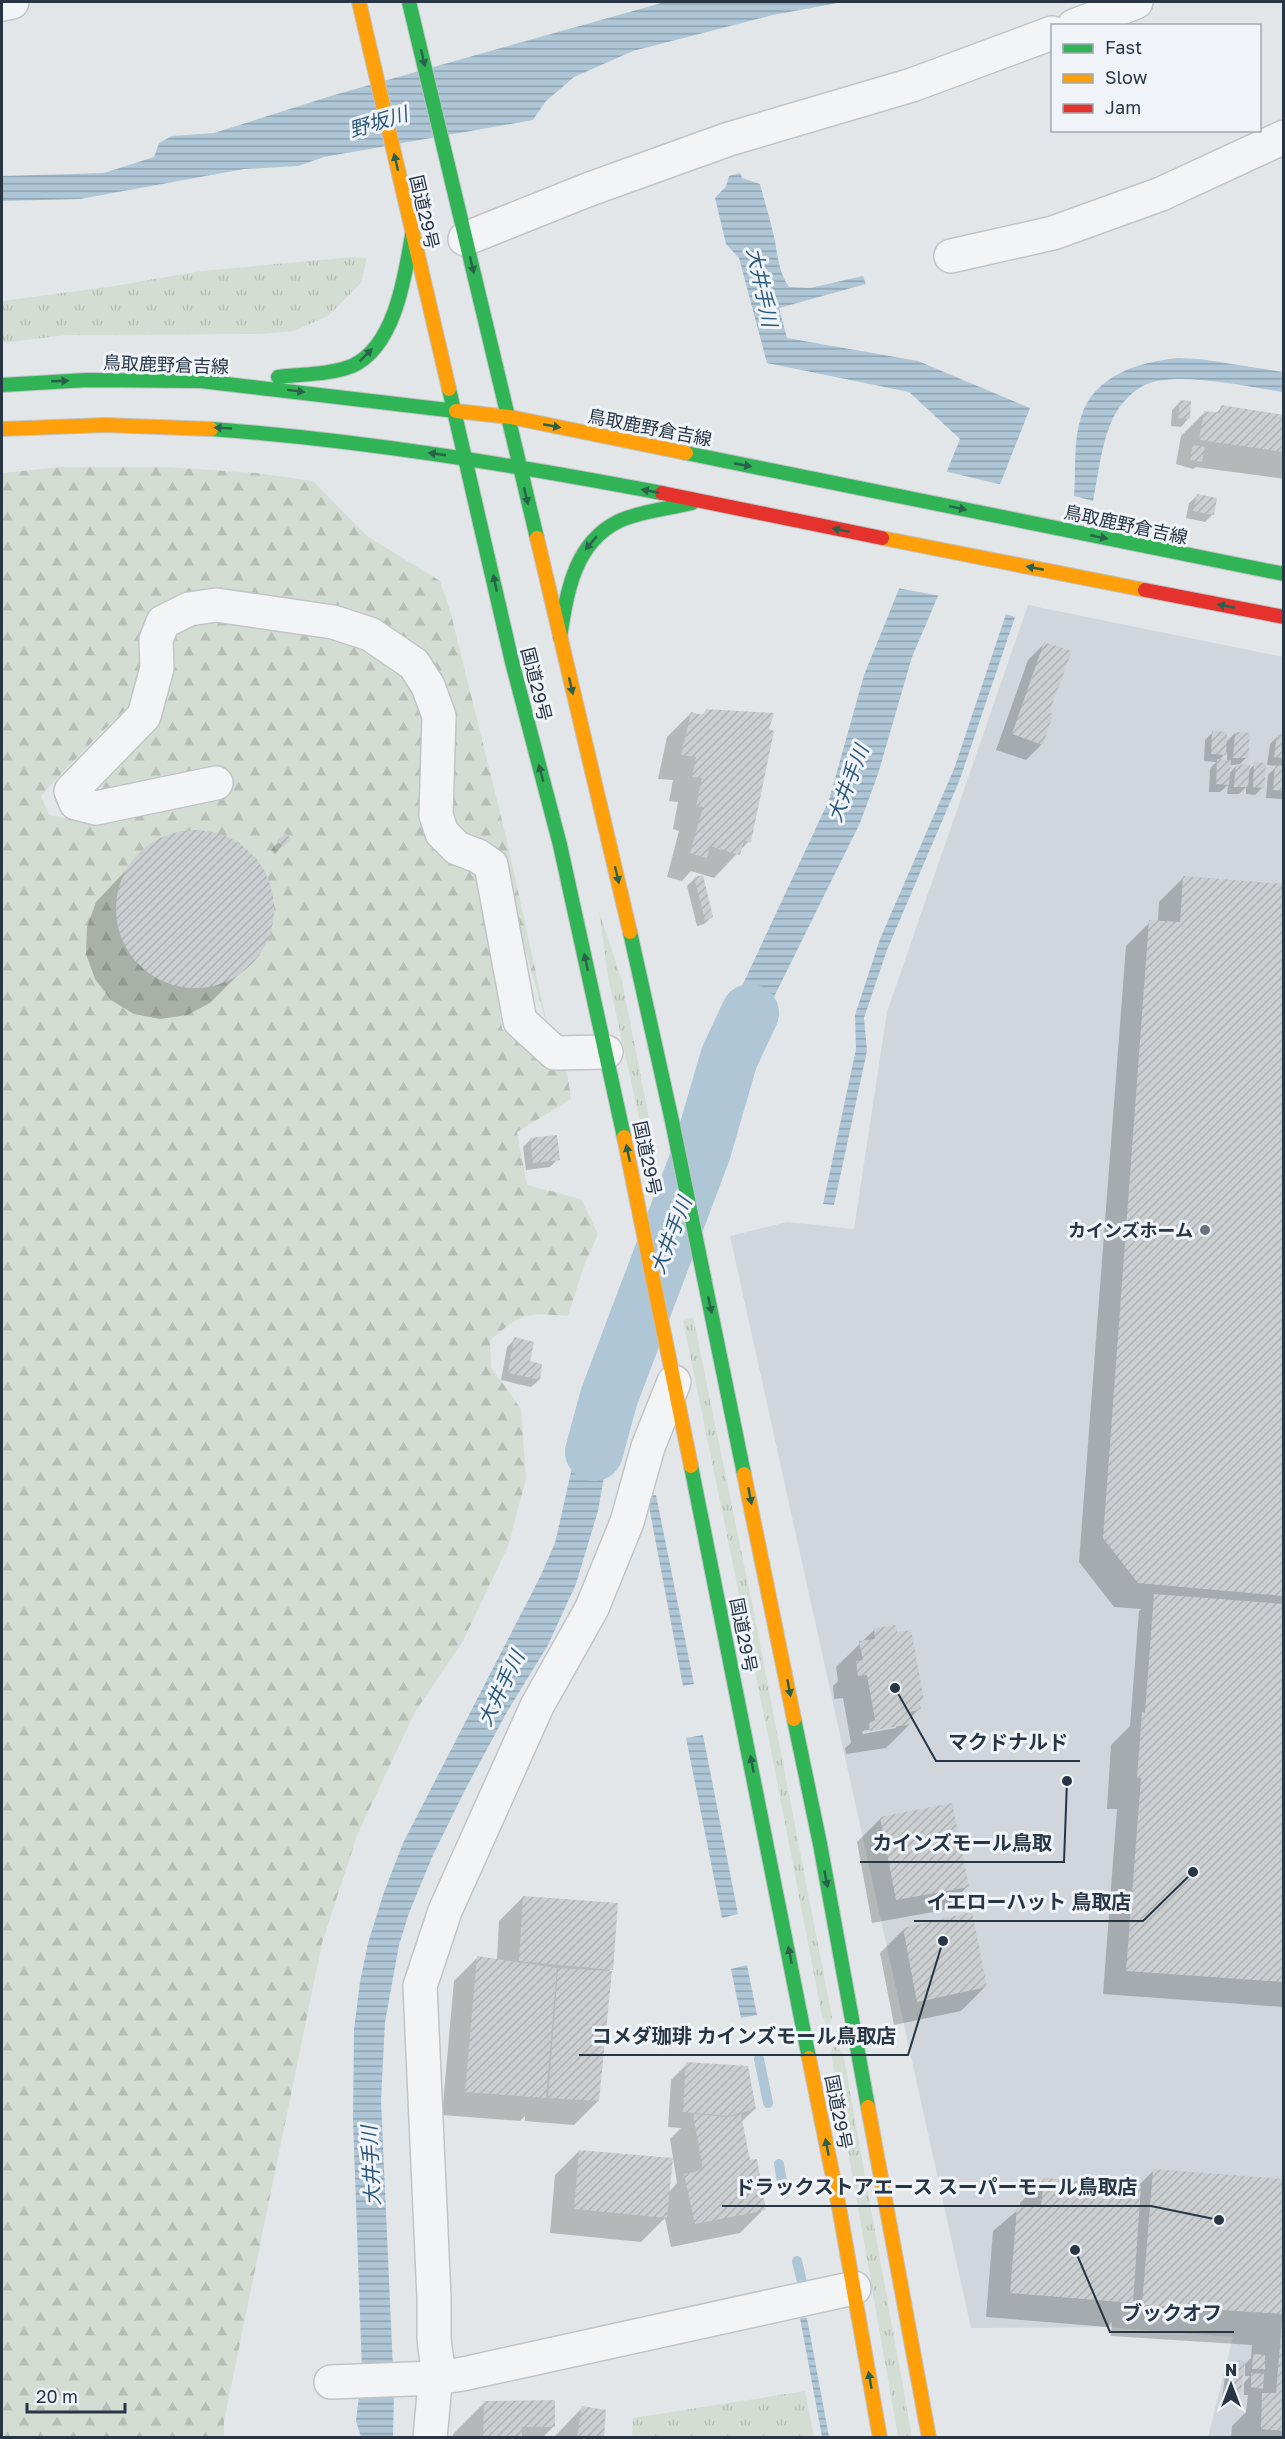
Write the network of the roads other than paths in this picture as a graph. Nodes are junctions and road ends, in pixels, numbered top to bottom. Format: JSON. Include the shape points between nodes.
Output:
{"nodes":[{"id":1,"x":12,"y":2,"type":"edge"},
{"id":2,"x":359,"y":2,"type":"edge"},
{"id":3,"x":409,"y":2,"type":"edge"},
{"id":4,"x":1136,"y":2,"type":"edge"},
{"id":5,"x":2,"y":4,"type":"edge"},
{"id":6,"x":1079,"y":24,"type":"edge"},
{"id":7,"x":1051,"y":34,"type":"edge"},
{"id":8,"x":1284,"y":137,"type":"edge"},
{"id":9,"x":462,"y":224,"type":"junction"},
{"id":10,"x":412,"y":235,"type":"junction"},
{"id":11,"x":951,"y":256,"type":"dead end"},
{"id":12,"x":229,"y":383,"type":"junction"},
{"id":13,"x":2,"y":385,"type":"edge"},
{"id":14,"x":452,"y":410,"type":"junction"},
{"id":15,"x":510,"y":417,"type":"junction"},
{"id":16,"x":2,"y":429,"type":"edge"},
{"id":17,"x":465,"y":458,"type":"junction"},
{"id":18,"x":519,"y":466,"type":"junction"},
{"id":19,"x":702,"y":501,"type":"junction"},
{"id":20,"x":1284,"y":574,"type":"edge"},
{"id":21,"x":1284,"y":617,"type":"edge"},
{"id":22,"x":560,"y":637,"type":"junction"},
{"id":23,"x":216,"y":783,"type":"dead end"},
{"id":24,"x":606,"y":1052,"type":"junction"},
{"id":25,"x":674,"y":1382,"type":"junction"},
{"id":26,"x":854,"y":2288,"type":"junction"},
{"id":27,"x":436,"y":2378,"type":"junction"},
{"id":28,"x":331,"y":2382,"type":"dead end"},
{"id":29,"x":430,"y":2438,"type":"edge"},
{"id":30,"x":880,"y":2438,"type":"edge"},
{"id":31,"x":929,"y":2438,"type":"edge"}],
"edges":[{"from":1,"to":5,"type":"street"},
{"from":10,"to":2,"type":"main road","name":"国道29号","one_way":true},
{"from":3,"to":9,"type":"main road","name":"国道29号","one_way":true},
{"from":4,"to":6,"type":"street"},
{"from":7,"to":9,"type":"street","via":[[912,85],[729,139],[590,189]]},
{"from":8,"to":11,"type":"street","via":[[1151,198],[1053,233]]},
{"from":9,"to":15,"type":"main road","name":"国道29号","one_way":true},
{"from":12,"to":10,"type":"main road","one_way":true,"via":[[336,369],[359,362],[376,345],[392,316],[403,285]]},
{"from":10,"to":14,"type":"main road","name":"国道29号"},
{"from":13,"to":12,"type":"main road","name":"鳥取鹿野倉吉線","one_way":true,"via":[[142,379]]},
{"from":12,"to":14,"type":"main road","name":"鳥取鹿野倉吉線","one_way":true},
{"from":14,"to":15,"type":"main road","name":"鳥取鹿野倉吉線"},
{"from":14,"to":17,"type":"main road","name":"国道29号"},
{"from":15,"to":18,"type":"main road","name":"国道29号"},
{"from":15,"to":20,"type":"main road","name":"鳥取鹿野倉吉線","one_way":true},
{"from":17,"to":16,"type":"main road","one_way":true,"via":[[234,429],[78,425]]},
{"from":17,"to":18,"type":"main road"},
{"from":24,"to":17,"type":"main road","name":"国道29号","one_way":true,"via":[[560,845]]},
{"from":19,"to":18,"type":"main road","one_way":true},
{"from":18,"to":22,"type":"main road","name":"国道29号","one_way":true},
{"from":21,"to":19,"type":"main road","one_way":true},
{"from":19,"to":22,"type":"main road","one_way":true,"via":[[622,521],[588,544],[566,595]]},
{"from":22,"to":31,"type":"main road","name":"国道29号","one_way":true,"via":[[630,930],[699,1248],[816,1823]]},
{"from":23,"to":24,"type":"street","via":[[96,808],[76,803],[72,791],[144,716],[157,668],[156,640],[163,622],[189,609],[216,605],[333,622],[370,634],[414,664],[428,686],[439,716],[436,815],[442,833],[457,848],[491,865],[520,1021],[555,1053]]},
{"from":25,"to":24,"type":"main road","name":"国道29号","one_way":true},
{"from":26,"to":25,"type":"main road","name":"国道29号","one_way":true},
{"from":25,"to":27,"type":"street","via":[[648,1447],[627,1522],[592,1608],[532,1717],[446,1911],[420,1986]]},
{"from":26,"to":27,"type":"street"},
{"from":30,"to":26,"type":"main road","name":"国道29号","one_way":true},
{"from":27,"to":28,"type":"street"},
{"from":27,"to":29,"type":"street"}]}
